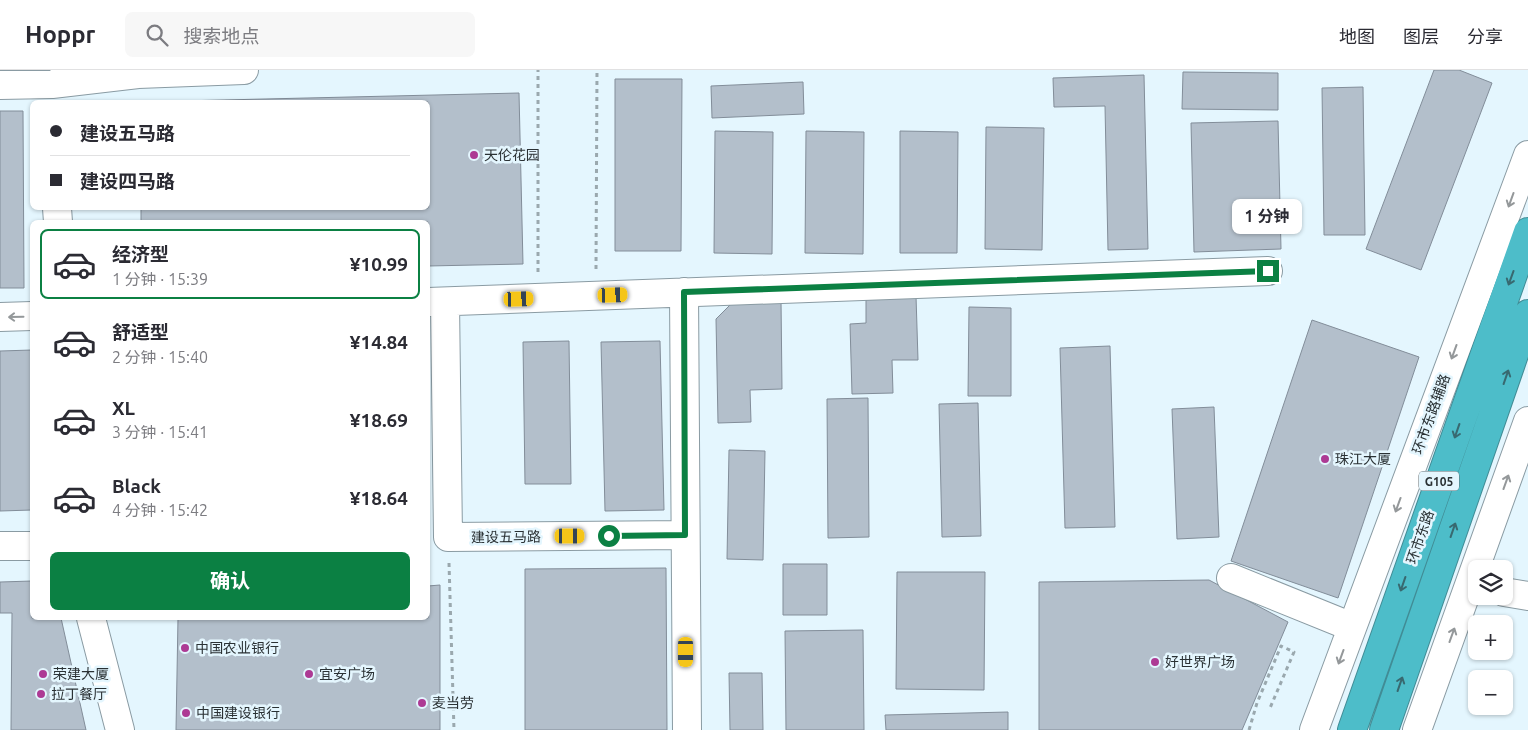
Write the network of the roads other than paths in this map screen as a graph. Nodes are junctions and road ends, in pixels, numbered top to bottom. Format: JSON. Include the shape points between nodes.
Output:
{"nodes":[{"id":1,"x":244,"y":70,"type":"edge"},
{"id":2,"x":138,"y":72,"type":"edge"},
{"id":3,"x":0,"y":85,"type":"edge"},
{"id":4,"x":52,"y":93,"type":"edge"},
{"id":5,"x":1528,"y":154,"type":"edge"},
{"id":6,"x":1528,"y":232,"type":"edge"},
{"id":7,"x":1268,"y":271,"type":"dead end"},
{"id":8,"x":684,"y":292,"type":"junction"},
{"id":9,"x":436,"y":302,"type":"edge"},
{"id":10,"x":1528,"y":314,"type":"edge"},
{"id":11,"x":30,"y":316,"type":"edge"},
{"id":12,"x":0,"y":317,"type":"edge"},
{"id":13,"x":1528,"y":421,"type":"edge"},
{"id":14,"x":685,"y":535,"type":"junction"},
{"id":15,"x":0,"y":546,"type":"edge"},
{"id":16,"x":30,"y":546,"type":"edge"},
{"id":17,"x":1482,"y":560,"type":"edge"},
{"id":18,"x":1231,"y":578,"type":"dead end"},
{"id":19,"x":1513,"y":594,"type":"edge"},
{"id":20,"x":1528,"y":596,"type":"edge"},
{"id":21,"x":1468,"y":600,"type":"edge"},
{"id":22,"x":92,"y":620,"type":"edge"},
{"id":23,"x":1352,"y":626,"type":"junction"},
{"id":24,"x":120,"y":730,"type":"edge"},
{"id":25,"x":687,"y":730,"type":"edge"},
{"id":26,"x":1314,"y":730,"type":"edge"},
{"id":27,"x":1352,"y":730,"type":"edge"},
{"id":28,"x":1384,"y":730,"type":"edge"},
{"id":29,"x":1417,"y":730,"type":"edge"}],
"edges":[{"from":1,"to":2,"type":"street"},
{"from":2,"to":4,"type":"street"},
{"from":3,"to":4,"type":"street"},
{"from":5,"to":23,"type":"street","name":"环市东路辅路","one_way":true},
{"from":6,"to":27,"type":"highway","name":"环市东路","number":"G105","one_way":true},
{"from":7,"to":8,"type":"street"},
{"from":8,"to":9,"type":"street"},
{"from":8,"to":14,"type":"street"},
{"from":9,"to":14,"type":"street","name":"建设五马路","via":[[448,538]]},
{"from":28,"to":10,"type":"highway","name":"环市东路","number":"G105","one_way":true},
{"from":11,"to":12,"type":"street","one_way":true},
{"from":17,"to":13,"type":"street","one_way":true},
{"from":14,"to":25,"type":"street"},
{"from":15,"to":16,"type":"street"},
{"from":18,"to":23,"type":"street"},
{"from":19,"to":20,"type":"street"},
{"from":29,"to":21,"type":"street","one_way":true},
{"from":22,"to":24,"type":"street"},
{"from":23,"to":26,"type":"street","name":"环市东路辅路","one_way":true}]}
